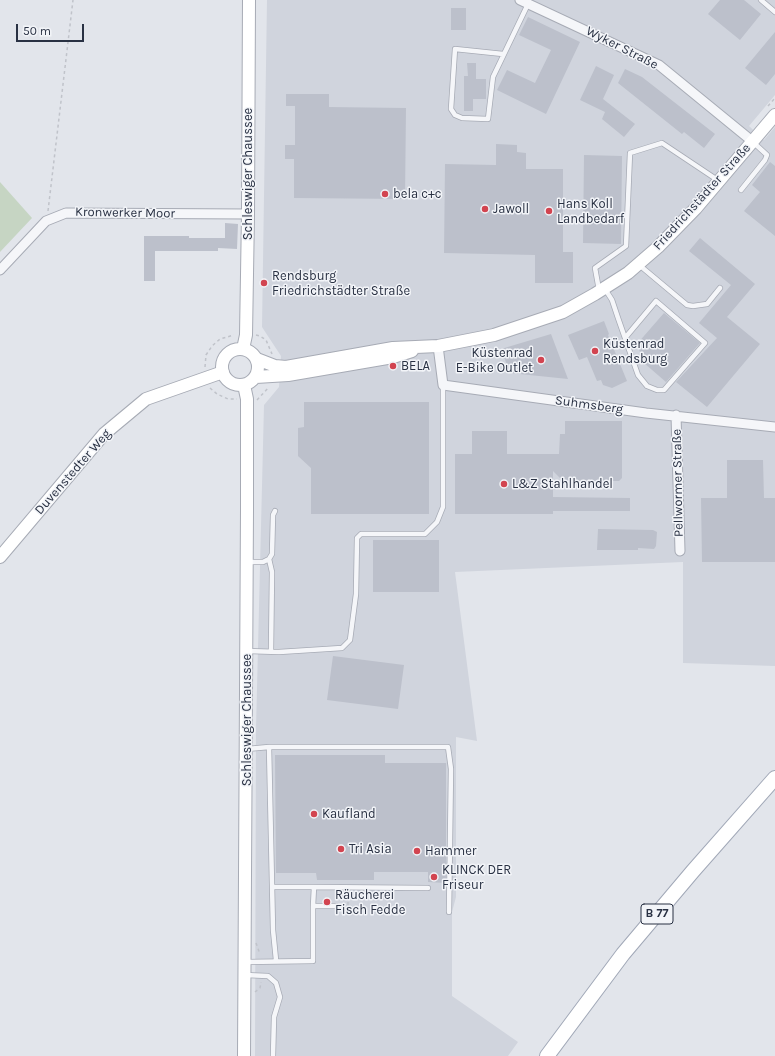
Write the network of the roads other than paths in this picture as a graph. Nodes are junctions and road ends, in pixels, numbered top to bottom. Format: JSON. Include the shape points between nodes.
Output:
{"nodes":[{"id":1,"x":249,"y":0,"type":"edge"},
{"id":2,"x":761,"y":0,"type":"edge"},
{"id":3,"x":524,"y":2,"type":"edge"},
{"id":4,"x":775,"y":12,"type":"edge"},
{"id":5,"x":503,"y":54,"type":"junction"},
{"id":6,"x":775,"y":115,"type":"edge"},
{"id":7,"x":752,"y":142,"type":"junction"},
{"id":8,"x":718,"y":181,"type":"junction"},
{"id":9,"x":741,"y":190,"type":"dead end"},
{"id":10,"x":248,"y":214,"type":"junction"},
{"id":11,"x":638,"y":264,"type":"junction"},
{"id":12,"x":0,"y":270,"type":"edge"},
{"id":13,"x":720,"y":288,"type":"dead end"},
{"id":14,"x":602,"y":290,"type":"junction"},
{"id":15,"x":625,"y":338,"type":"junction"},
{"id":16,"x":438,"y":346,"type":"junction"},
{"id":17,"x":425,"y":347,"type":"junction"},
{"id":18,"x":243,"y":349,"type":"junction"},
{"id":19,"x":257,"y":359,"type":"junction"},
{"id":20,"x":223,"y":372,"type":"junction"},
{"id":21,"x":256,"y":377,"type":"junction"},
{"id":22,"x":244,"y":385,"type":"junction"},
{"id":23,"x":443,"y":385,"type":"junction"},
{"id":24,"x":676,"y":415,"type":"junction"},
{"id":25,"x":775,"y":427,"type":"edge"},
{"id":26,"x":275,"y":510,"type":"dead end"},
{"id":27,"x":680,"y":551,"type":"dead end"},
{"id":28,"x":0,"y":557,"type":"edge"},
{"id":29,"x":269,"y":559,"type":"junction"},
{"id":30,"x":247,"y":562,"type":"junction"},
{"id":31,"x":247,"y":651,"type":"junction"},
{"id":32,"x":271,"y":652,"type":"junction"},
{"id":33,"x":269,"y":747,"type":"junction"},
{"id":34,"x":247,"y":749,"type":"junction"},
{"id":35,"x":775,"y":778,"type":"edge"},
{"id":36,"x":272,"y":887,"type":"junction"},
{"id":37,"x":314,"y":887,"type":"junction"},
{"id":38,"x":428,"y":888,"type":"dead end"},
{"id":39,"x":313,"y":906,"type":"junction"},
{"id":40,"x":336,"y":906,"type":"road end"},
{"id":41,"x":450,"y":912,"type":"dead end"},
{"id":42,"x":276,"y":960,"type":"junction"},
{"id":43,"x":245,"y":962,"type":"junction"},
{"id":44,"x":245,"y":975,"type":"junction"},
{"id":45,"x":244,"y":1056,"type":"edge"},
{"id":46,"x":273,"y":1056,"type":"edge"},
{"id":47,"x":547,"y":1056,"type":"edge"}],
"edges":[{"from":1,"to":10,"type":"main road","name":"Schleswiger Chaussee"},
{"from":2,"to":4,"type":"lane"},
{"from":3,"to":5,"type":"lane"},
{"from":3,"to":7,"type":"street","name":"Wyker Straße","via":[[659,65]]},
{"from":5,"to":5,"type":"lane","via":[[492,82],[488,119],[462,118],[455,115],[450,109],[455,49]]},
{"from":6,"to":7,"type":"main road","name":"Friedrichstädter Straße"},
{"from":7,"to":8,"type":"main road","name":"Friedrichstädter Straße"},
{"from":7,"to":9,"type":"lane","via":[[767,155]]},
{"from":8,"to":11,"type":"main road","name":"Friedrichstädter Straße","via":[[658,247]]},
{"from":8,"to":14,"type":"lane","via":[[662,143],[630,153],[626,246],[595,268]]},
{"from":10,"to":12,"type":"street","name":"Kronwerker Moor","via":[[66,213],[46,221]]},
{"from":10,"to":18,"type":"main road","name":"Schleswiger Chaussee","via":[[246,335]]},
{"from":11,"to":13,"type":"lane","via":[[687,305],[707,304]]},
{"from":11,"to":14,"type":"main road","name":"Friedrichstädter Straße"},
{"from":14,"to":15,"type":"lane","via":[[612,300]]},
{"from":14,"to":16,"type":"main road","name":"Friedrichstädter Straße","via":[[563,312],[525,326]]},
{"from":15,"to":15,"type":"lane","via":[[638,375],[648,386],[657,390],[664,390],[705,343],[656,301]]},
{"from":16,"to":17,"type":"main road","name":"Friedrichstädter Straße"},
{"from":16,"to":23,"type":"street"},
{"from":17,"to":19,"type":"main road","name":"Friedrichstädter Straße","via":[[393,348],[286,367]]},
{"from":17,"to":21,"type":"main road","name":"Friedrichstädter Straße","via":[[393,357],[288,375]]},
{"from":18,"to":19,"type":"main road","via":[[251,352]]},
{"from":18,"to":20,"type":"main road","via":[[232,351],[226,356],[222,366]]},
{"from":19,"to":21,"type":"main road","via":[[259,369]]},
{"from":20,"to":22,"type":"main road","via":[[231,383]]},
{"from":20,"to":28,"type":"main road","name":"Duvenstedter Weg","via":[[146,399],[104,434]]},
{"from":21,"to":22,"type":"main road"},
{"from":22,"to":30,"type":"main road","name":"Schleswiger Chaussee","via":[[247,399]]},
{"from":23,"to":24,"type":"street","name":"Suhmsberg"},
{"from":23,"to":32,"type":"lane","via":[[442,507],[437,522],[425,534],[361,534],[357,538],[355,602],[350,640],[342,648]]},
{"from":24,"to":25,"type":"street","name":"Suhmsberg"},
{"from":24,"to":27,"type":"street","name":"Pellwormer Straße"},
{"from":26,"to":29,"type":"lane","via":[[272,554]]},
{"from":29,"to":30,"type":"lane","via":[[263,562]]},
{"from":29,"to":32,"type":"lane","via":[[272,572]]},
{"from":30,"to":31,"type":"main road","name":"Schleswiger Chaussee"},
{"from":31,"to":32,"type":"lane"},
{"from":31,"to":34,"type":"main road","name":"Schleswiger Chaussee"},
{"from":33,"to":34,"type":"lane"},
{"from":33,"to":36,"type":"lane"},
{"from":33,"to":41,"type":"lane","via":[[448,747],[451,769]]},
{"from":34,"to":43,"type":"main road","name":"Schleswiger Chaussee"},
{"from":35,"to":47,"type":"main road","number":"B 77","via":[[692,871],[624,954]]},
{"from":36,"to":37,"type":"lane"},
{"from":36,"to":42,"type":"lane"},
{"from":37,"to":38,"type":"lane"},
{"from":37,"to":39,"type":"lane"},
{"from":39,"to":40,"type":"lane"},
{"from":39,"to":42,"type":"lane","via":[[313,961]]},
{"from":42,"to":43,"type":"lane"},
{"from":43,"to":44,"type":"main road","name":"Schleswiger Chaussee"},
{"from":44,"to":45,"type":"main road","name":"Schleswiger Chaussee"},
{"from":44,"to":46,"type":"lane","via":[[268,976],[276,983],[280,997],[274,1016]]}]}
